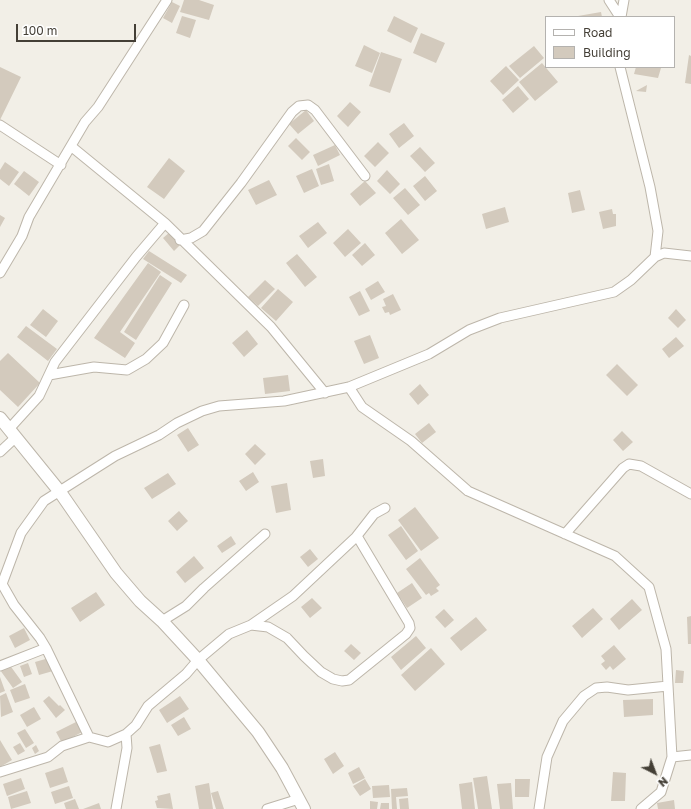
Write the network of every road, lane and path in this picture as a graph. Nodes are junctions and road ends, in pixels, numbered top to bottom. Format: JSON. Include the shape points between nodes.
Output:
{"nodes":[{"id":1,"x":167,"y":0,"type":"edge"},
{"id":2,"x":609,"y":0,"type":"edge"},
{"id":3,"x":624,"y":0,"type":"edge"},
{"id":4,"x":619,"y":16,"type":"edge"},
{"id":5,"x":620,"y":16,"type":"edge"},
{"id":6,"x":620,"y":68,"type":"edge"},
{"id":7,"x":0,"y":125,"type":"edge"},
{"id":8,"x":72,"y":147,"type":"junction"},
{"id":9,"x":61,"y":165,"type":"junction"},
{"id":10,"x":365,"y":176,"type":"dead end"},
{"id":11,"x":165,"y":223,"type":"junction"},
{"id":12,"x":180,"y":240,"type":"junction"},
{"id":13,"x":691,"y":256,"type":"edge"},
{"id":14,"x":655,"y":257,"type":"junction"},
{"id":15,"x":0,"y":273,"type":"edge"},
{"id":16,"x":184,"y":305,"type":"dead end"},
{"id":17,"x":49,"y":375,"type":"junction"},
{"id":18,"x":349,"y":387,"type":"junction"},
{"id":19,"x":325,"y":393,"type":"junction"},
{"id":20,"x":0,"y":418,"type":"edge"},
{"id":21,"x":12,"y":433,"type":"junction"},
{"id":22,"x":0,"y":452,"type":"edge"},
{"id":23,"x":60,"y":492,"type":"junction"},
{"id":24,"x":691,"y":494,"type":"edge"},
{"id":25,"x":385,"y":508,"type":"dead end"},
{"id":26,"x":265,"y":534,"type":"dead end"},
{"id":27,"x":565,"y":534,"type":"junction"},
{"id":28,"x":357,"y":536,"type":"junction"},
{"id":29,"x":162,"y":621,"type":"junction"},
{"id":30,"x":251,"y":625,"type":"junction"},
{"id":31,"x":46,"y":648,"type":"junction"},
{"id":32,"x":198,"y":660,"type":"junction"},
{"id":33,"x":0,"y":666,"type":"edge"},
{"id":34,"x":668,"y":686,"type":"junction"},
{"id":35,"x":126,"y":734,"type":"junction"},
{"id":36,"x":89,"y":737,"type":"junction"},
{"id":37,"x":691,"y":755,"type":"edge"},
{"id":38,"x":672,"y":757,"type":"junction"},
{"id":39,"x":0,"y":772,"type":"edge"},
{"id":40,"x":301,"y":804,"type":"edge"},
{"id":41,"x":645,"y":808,"type":"edge"},
{"id":42,"x":116,"y":809,"type":"edge"},
{"id":43,"x":267,"y":809,"type":"edge"},
{"id":44,"x":539,"y":809,"type":"edge"}],
"edges":[{"from":1,"to":8,"type":"street","via":[[98,108],[85,122]]},
{"from":2,"to":4,"type":"street"},
{"from":3,"to":5,"type":"street"},
{"from":6,"to":14,"type":"street","via":[[650,187],[658,232]]},
{"from":7,"to":9,"type":"street"},
{"from":8,"to":9,"type":"street"},
{"from":8,"to":11,"type":"street"},
{"from":9,"to":15,"type":"street","via":[[29,217],[22,236]]},
{"from":10,"to":12,"type":"street","via":[[315,110],[308,105],[299,106],[203,230],[191,238]]},
{"from":11,"to":12,"type":"street"},
{"from":11,"to":17,"type":"street","via":[[95,309],[55,362]]},
{"from":12,"to":19,"type":"street","via":[[271,327]]},
{"from":13,"to":14,"type":"street","via":[[664,253]]},
{"from":14,"to":18,"type":"street","via":[[614,292],[500,318],[469,330],[429,354]]},
{"from":16,"to":17,"type":"street","via":[[163,343],[146,359],[127,370],[94,367]]},
{"from":17,"to":21,"type":"street","via":[[39,396]]},
{"from":18,"to":19,"type":"street"},
{"from":18,"to":27,"type":"street","via":[[362,407],[411,441],[468,491]]},
{"from":19,"to":23,"type":"street","via":[[284,401],[219,406],[202,411],[115,456]]},
{"from":20,"to":21,"type":"street"},
{"from":21,"to":22,"type":"street"},
{"from":21,"to":23,"type":"street"},
{"from":23,"to":29,"type":"street","via":[[116,573],[140,601]]},
{"from":23,"to":31,"type":"street","via":[[44,501],[21,533],[2,584],[14,605]]},
{"from":24,"to":27,"type":"street","via":[[641,466],[629,464]]},
{"from":25,"to":28,"type":"street","via":[[374,514]]},
{"from":26,"to":29,"type":"street","via":[[186,606]]},
{"from":27,"to":34,"type":"street","via":[[615,556],[649,587],[666,650]]},
{"from":28,"to":30,"type":"street","via":[[293,596]]},
{"from":28,"to":30,"type":"street","via":[[409,623],[410,628],[406,634],[349,680],[342,681],[321,672],[287,638],[268,627]]},
{"from":29,"to":32,"type":"street"},
{"from":30,"to":32,"type":"street","via":[[229,634]]},
{"from":31,"to":33,"type":"street"},
{"from":31,"to":36,"type":"street"},
{"from":32,"to":35,"type":"street","via":[[186,674],[148,706],[136,725]]},
{"from":32,"to":40,"type":"street","via":[[258,732],[282,768]]},
{"from":34,"to":38,"type":"street"},
{"from":34,"to":44,"type":"street","via":[[628,690],[596,688],[584,696],[563,721],[547,757]]},
{"from":35,"to":36,"type":"street","via":[[108,742]]},
{"from":35,"to":42,"type":"street","via":[[127,748]]},
{"from":36,"to":39,"type":"street","via":[[62,746],[48,757]]},
{"from":37,"to":38,"type":"street"},
{"from":38,"to":41,"type":"street","via":[[661,792]]},
{"from":40,"to":43,"type":"street"}]}
